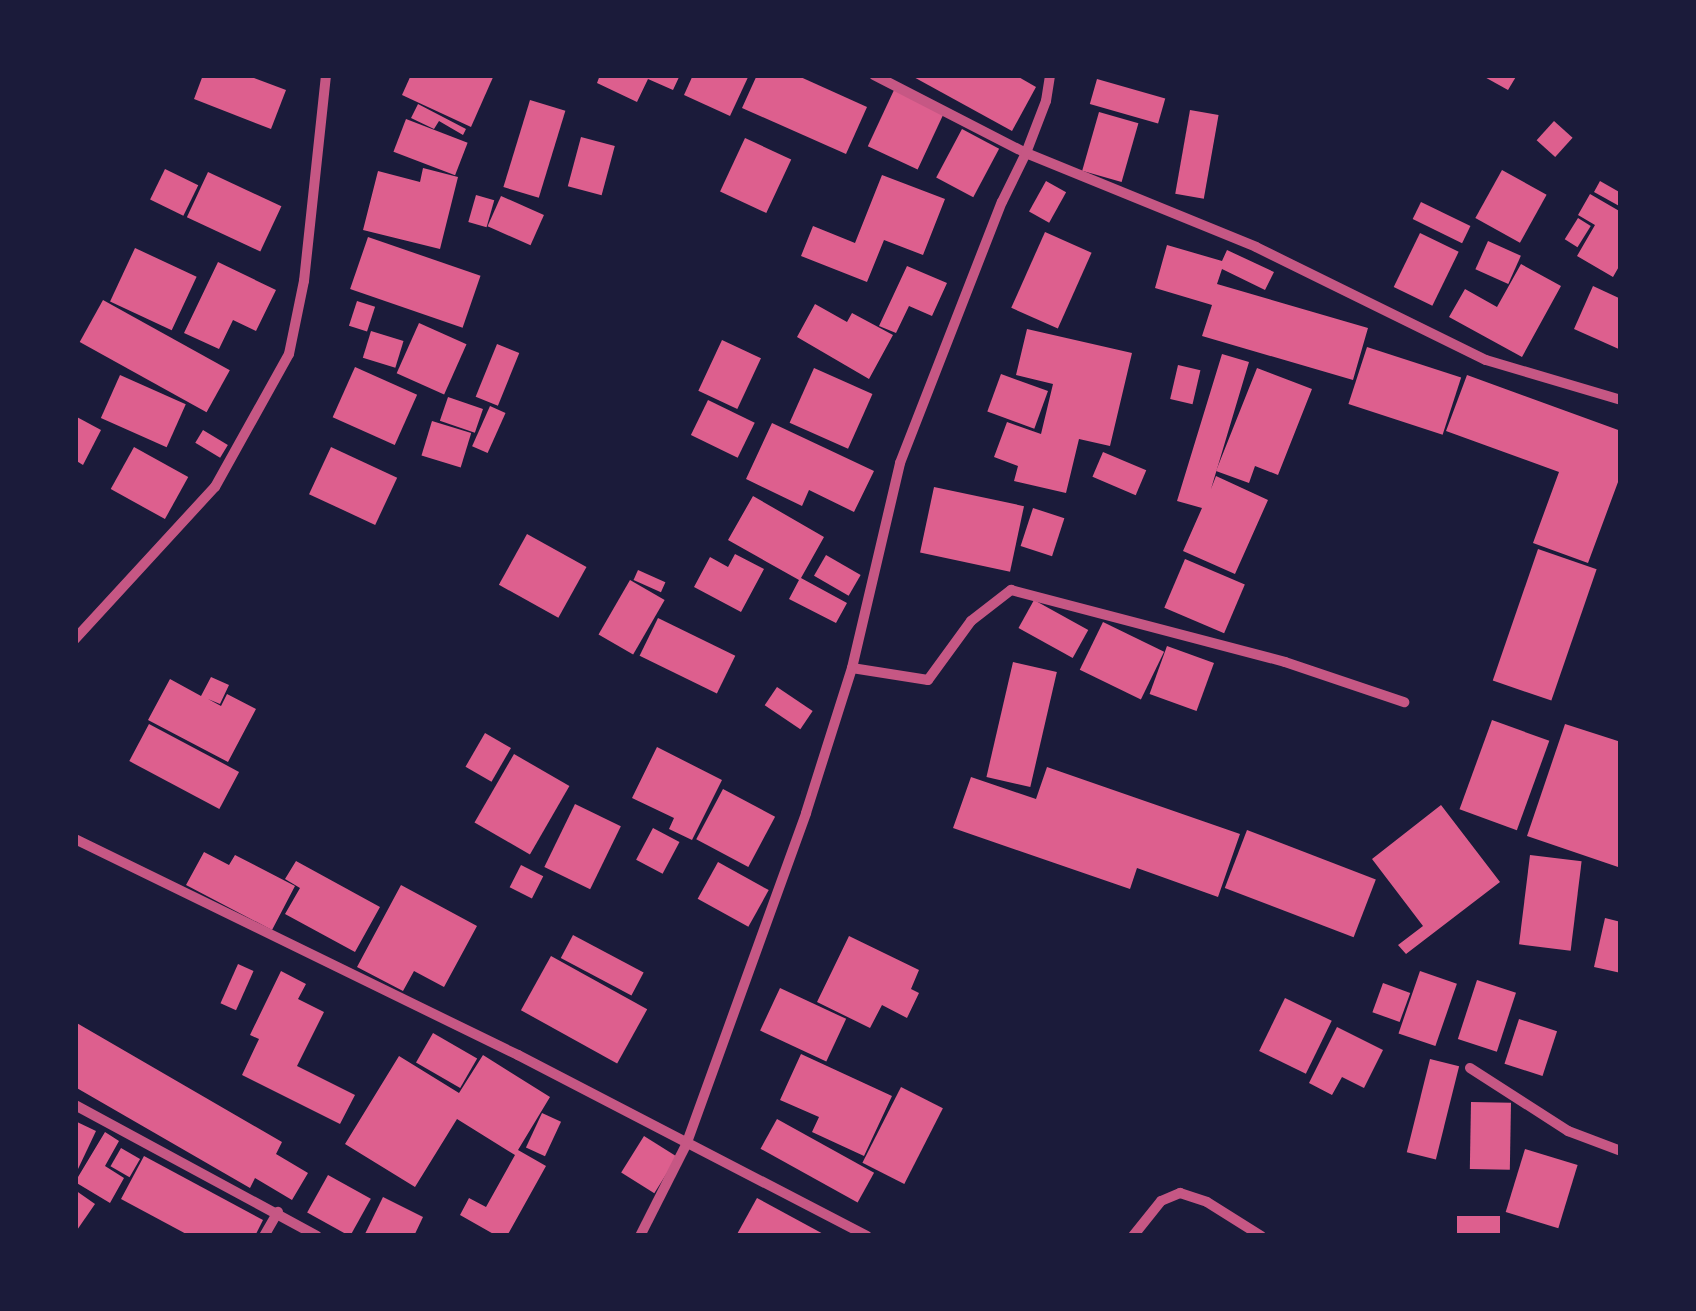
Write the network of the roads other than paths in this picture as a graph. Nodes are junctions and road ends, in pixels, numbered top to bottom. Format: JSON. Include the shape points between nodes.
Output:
{"nodes":[{"id":1,"x":326,"y":75,"type":"edge"},
{"id":2,"x":874,"y":75,"type":"edge"},
{"id":3,"x":1050,"y":75,"type":"edge"},
{"id":4,"x":1026,"y":153,"type":"junction"},
{"id":5,"x":1621,"y":400,"type":"edge"},
{"id":6,"x":75,"y":639,"type":"edge"},
{"id":7,"x":852,"y":668,"type":"junction"},
{"id":8,"x":1404,"y":702,"type":"dead end"},
{"id":9,"x":75,"y":839,"type":"edge"},
{"id":10,"x":1470,"y":1068,"type":"dead end"},
{"id":11,"x":75,"y":1105,"type":"edge"},
{"id":12,"x":686,"y":1145,"type":"junction"},
{"id":13,"x":1621,"y":1151,"type":"edge"},
{"id":14,"x":278,"y":1212,"type":"junction"},
{"id":15,"x":264,"y":1236,"type":"edge"},
{"id":16,"x":318,"y":1236,"type":"edge"},
{"id":17,"x":640,"y":1236,"type":"edge"},
{"id":18,"x":866,"y":1236,"type":"edge"},
{"id":19,"x":1133,"y":1236,"type":"edge"},
{"id":20,"x":1261,"y":1236,"type":"edge"}],
"edges":[{"from":1,"to":6,"type":"street","via":[[304,281],[289,354],[214,488]]},
{"from":2,"to":4,"type":"street"},
{"from":3,"to":4,"type":"street"},
{"from":4,"to":5,"type":"street","via":[[1256,247],[1486,360]]},
{"from":4,"to":7,"type":"street","via":[[900,463]]},
{"from":7,"to":8,"type":"street","via":[[928,680],[970,621],[1011,590],[1285,662]]},
{"from":7,"to":12,"type":"street"},
{"from":9,"to":12,"type":"street","via":[[501,1046]]},
{"from":10,"to":13,"type":"street","via":[[1568,1131]]},
{"from":11,"to":14,"type":"street"},
{"from":12,"to":17,"type":"street"},
{"from":12,"to":18,"type":"street"},
{"from":14,"to":15,"type":"street"},
{"from":14,"to":16,"type":"street"},
{"from":19,"to":20,"type":"street","via":[[1161,1201],[1180,1194],[1208,1202]]}]}
